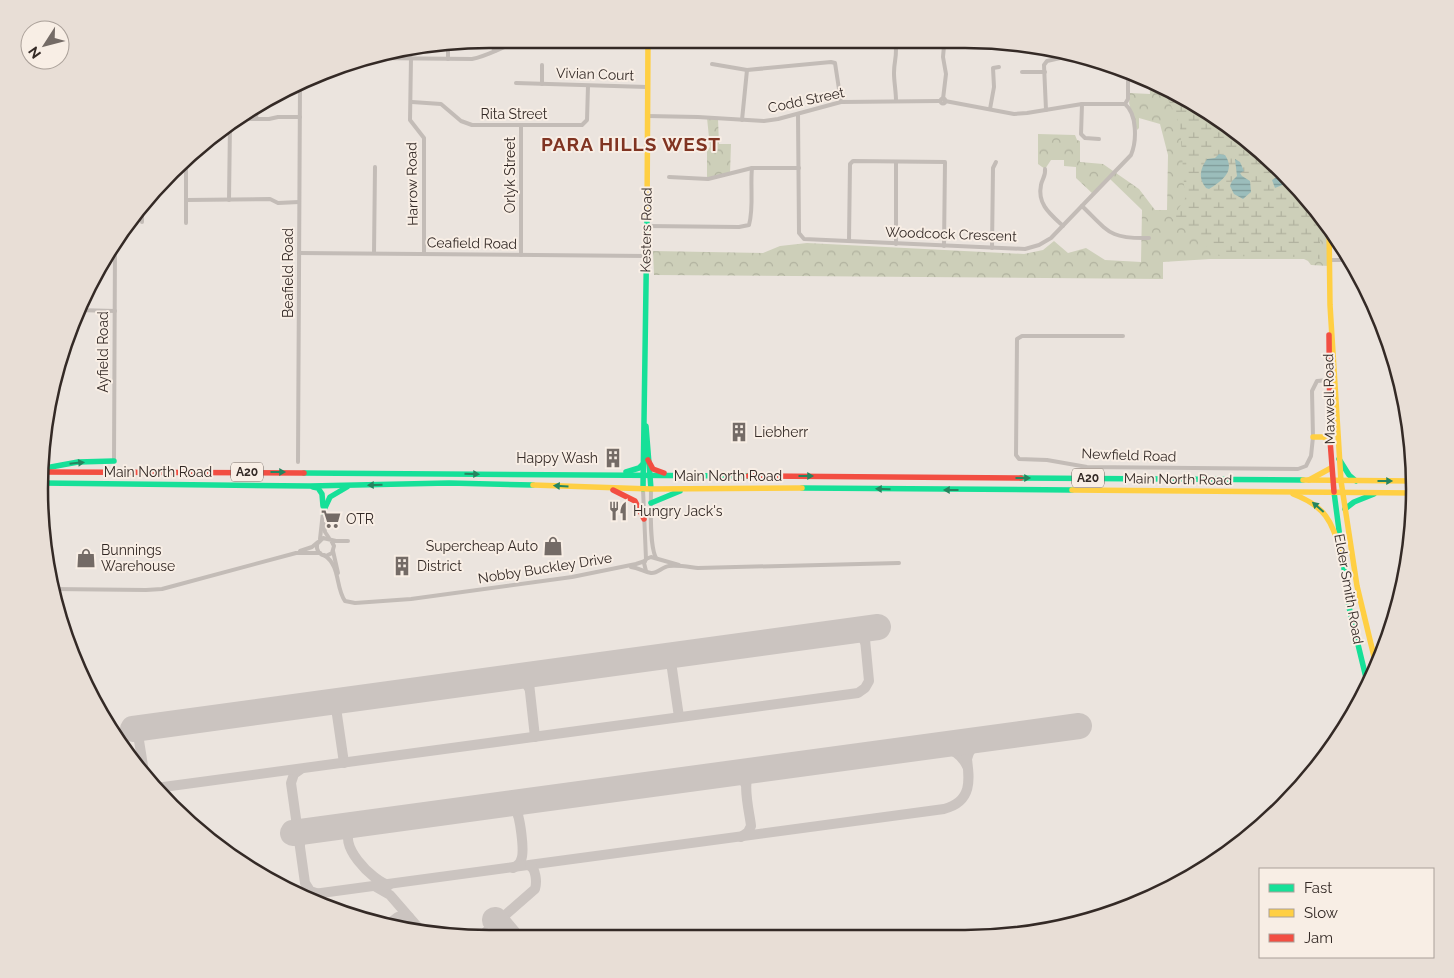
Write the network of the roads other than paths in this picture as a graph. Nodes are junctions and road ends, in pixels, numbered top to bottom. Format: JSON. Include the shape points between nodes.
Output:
{"nodes":[{"id":1,"x":493,"y":48,"type":"edge"},
{"id":2,"x":502,"y":48,"type":"edge"},
{"id":3,"x":648,"y":48,"type":"edge"},
{"id":4,"x":897,"y":48,"type":"edge"},
{"id":5,"x":944,"y":48,"type":"edge"},
{"id":6,"x":448,"y":49,"type":"edge"},
{"id":7,"x":495,"y":51,"type":"junction"},
{"id":8,"x":395,"y":58,"type":"edge"},
{"id":9,"x":411,"y":58,"type":"junction"},
{"id":10,"x":1060,"y":58,"type":"edge"},
{"id":11,"x":448,"y":59,"type":"junction"},
{"id":12,"x":712,"y":64,"type":"dead end"},
{"id":13,"x":542,"y":65,"type":"dead end"},
{"id":14,"x":999,"y":68,"type":"dead end"},
{"id":15,"x":748,"y":70,"type":"junction"},
{"id":16,"x":1022,"y":72,"type":"dead end"},
{"id":17,"x":1045,"y":72,"type":"junction"},
{"id":18,"x":1128,"y":79,"type":"edge"},
{"id":19,"x":516,"y":83,"type":"dead end"},
{"id":20,"x":542,"y":84,"type":"junction"},
{"id":21,"x":588,"y":86,"type":"junction"},
{"id":22,"x":647,"y":87,"type":"junction"},
{"id":23,"x":300,"y":90,"type":"edge"},
{"id":24,"x":943,"y":100,"type":"junction"},
{"id":25,"x":896,"y":101,"type":"junction"},
{"id":26,"x":412,"y":102,"type":"junction"},
{"id":27,"x":841,"y":102,"type":"junction"},
{"id":28,"x":1082,"y":104,"type":"junction"},
{"id":29,"x":1125,"y":104,"type":"junction"},
{"id":30,"x":990,"y":109,"type":"junction"},
{"id":31,"x":1046,"y":110,"type":"junction"},
{"id":32,"x":256,"y":114,"type":"edge"},
{"id":33,"x":798,"y":114,"type":"junction"},
{"id":34,"x":300,"y":116,"type":"junction"},
{"id":35,"x":647,"y":116,"type":"junction"},
{"id":36,"x":250,"y":118,"type":"edge"},
{"id":37,"x":256,"y":118,"type":"junction"},
{"id":38,"x":742,"y":120,"type":"junction"},
{"id":39,"x":521,"y":125,"type":"junction"},
{"id":40,"x":230,"y":132,"type":"edge"},
{"id":41,"x":1099,"y":139,"type":"dead end"},
{"id":42,"x":896,"y":162,"type":"junction"},
{"id":43,"x":996,"y":162,"type":"dead end"},
{"id":44,"x":375,"y":167,"type":"dead end"},
{"id":45,"x":752,"y":168,"type":"junction"},
{"id":46,"x":799,"y":168,"type":"junction"},
{"id":47,"x":186,"y":169,"type":"edge"},
{"id":48,"x":1045,"y":169,"type":"dead end"},
{"id":49,"x":669,"y":177,"type":"dead end"},
{"id":50,"x":187,"y":200,"type":"junction"},
{"id":51,"x":229,"y":200,"type":"junction"},
{"id":52,"x":299,"y":202,"type":"junction"},
{"id":53,"x":1082,"y":206,"type":"junction"},
{"id":54,"x":142,"y":216,"type":"edge"},
{"id":55,"x":142,"y":222,"type":"dead end"},
{"id":56,"x":186,"y":223,"type":"dead end"},
{"id":57,"x":646,"y":226,"type":"junction"},
{"id":58,"x":1063,"y":226,"type":"junction"},
{"id":59,"x":1149,"y":238,"type":"dead end"},
{"id":60,"x":1329,"y":240,"type":"edge"},
{"id":61,"x":848,"y":241,"type":"junction"},
{"id":62,"x":896,"y":244,"type":"junction"},
{"id":63,"x":944,"y":246,"type":"junction"},
{"id":64,"x":992,"y":248,"type":"junction"},
{"id":65,"x":299,"y":253,"type":"junction"},
{"id":66,"x":374,"y":254,"type":"junction"},
{"id":67,"x":424,"y":254,"type":"junction"},
{"id":68,"x":115,"y":255,"type":"edge"},
{"id":69,"x":521,"y":255,"type":"junction"},
{"id":70,"x":646,"y":256,"type":"junction"},
{"id":71,"x":1329,"y":260,"type":"junction"},
{"id":72,"x":1342,"y":260,"type":"edge"},
{"id":73,"x":86,"y":310,"type":"edge"},
{"id":74,"x":115,"y":310,"type":"junction"},
{"id":75,"x":1123,"y":336,"type":"dead end"},
{"id":76,"x":1332,"y":380,"type":"junction"},
{"id":77,"x":1329,"y":419,"type":"junction"},
{"id":78,"x":1337,"y":419,"type":"junction"},
{"id":79,"x":1313,"y":437,"type":"junction"},
{"id":80,"x":1330,"y":440,"type":"junction"},
{"id":81,"x":1339,"y":459,"type":"junction"},
{"id":82,"x":114,"y":461,"type":"joint"},
{"id":83,"x":298,"y":462,"type":"dead end"},
{"id":84,"x":646,"y":462,"type":"junction"},
{"id":85,"x":1331,"y":468,"type":"junction"},
{"id":86,"x":48,"y":469,"type":"edge"},
{"id":87,"x":48,"y":471,"type":"edge"},
{"id":88,"x":619,"y":475,"type":"junction"},
{"id":89,"x":646,"y":475,"type":"junction"},
{"id":90,"x":670,"y":475,"type":"junction"},
{"id":91,"x":1308,"y":480,"type":"junction"},
{"id":92,"x":1332,"y":481,"type":"junction"},
{"id":93,"x":1341,"y":481,"type":"junction"},
{"id":94,"x":1356,"y":481,"type":"junction"},
{"id":95,"x":1406,"y":481,"type":"edge"},
{"id":96,"x":48,"y":483,"type":"edge"},
{"id":97,"x":349,"y":485,"type":"junction"},
{"id":98,"x":310,"y":486,"type":"junction"},
{"id":99,"x":609,"y":488,"type":"junction"},
{"id":100,"x":643,"y":489,"type":"junction"},
{"id":101,"x":651,"y":489,"type":"junction"},
{"id":102,"x":685,"y":489,"type":"junction"},
{"id":103,"x":1286,"y":491,"type":"junction"},
{"id":104,"x":1334,"y":492,"type":"junction"},
{"id":105,"x":1342,"y":492,"type":"junction"},
{"id":106,"x":1377,"y":493,"type":"junction"},
{"id":107,"x":1406,"y":493,"type":"edge"},
{"id":108,"x":651,"y":503,"type":"junction"},
{"id":109,"x":1345,"y":509,"type":"junction"},
{"id":110,"x":323,"y":513,"type":"junction"},
{"id":111,"x":644,"y":519,"type":"junction"},
{"id":112,"x":330,"y":540,"type":"junction"},
{"id":113,"x":319,"y":541,"type":"junction"},
{"id":114,"x":334,"y":550,"type":"junction"},
{"id":115,"x":1341,"y":552,"type":"junction"},
{"id":116,"x":296,"y":553,"type":"junction"},
{"id":117,"x":322,"y":554,"type":"junction"},
{"id":118,"x":657,"y":559,"type":"junction"},
{"id":119,"x":645,"y":560,"type":"junction"},
{"id":120,"x":899,"y":563,"type":"dead end"},
{"id":121,"x":627,"y":566,"type":"junction"},
{"id":122,"x":686,"y":567,"type":"junction"},
{"id":123,"x":660,"y":569,"type":"junction"},
{"id":124,"x":646,"y":571,"type":"junction"},
{"id":125,"x":338,"y":576,"type":"junction"},
{"id":126,"x":60,"y":589,"type":"edge"},
{"id":127,"x":1374,"y":656,"type":"edge"},
{"id":128,"x":1365,"y":675,"type":"edge"}],
"edges":[{"from":1,"to":7,"type":"street"},
{"from":2,"to":7,"type":"street"},
{"from":3,"to":22,"type":"main road","name":"Kesters Road"},
{"from":4,"to":25,"type":"street"},
{"from":5,"to":24,"type":"street","via":[[946,74]]},
{"from":6,"to":11,"type":"street"},
{"from":7,"to":11,"type":"street","via":[[481,58]]},
{"from":8,"to":9,"type":"street"},
{"from":9,"to":11,"type":"street"},
{"from":9,"to":26,"type":"street","name":"Harrow Road"},
{"from":10,"to":17,"type":"street","via":[[1047,61]]},
{"from":12,"to":15,"type":"street"},
{"from":13,"to":20,"type":"street","name":"Vivian Court"},
{"from":14,"to":30,"type":"street","via":[[993,68]]},
{"from":15,"to":27,"type":"street","via":[[835,63]]},
{"from":15,"to":38,"type":"street"},
{"from":16,"to":17,"type":"street"},
{"from":17,"to":31,"type":"street"},
{"from":18,"to":29,"type":"street"},
{"from":19,"to":20,"type":"street","name":"Vivian Court"},
{"from":20,"to":21,"type":"street","name":"Vivian Court"},
{"from":21,"to":22,"type":"street","name":"Vivian Court"},
{"from":21,"to":39,"type":"street","name":"Rita Street","via":[[587,120],[582,125]]},
{"from":22,"to":35,"type":"main road","name":"Kesters Road"},
{"from":23,"to":34,"type":"street","name":"Beafield Road"},
{"from":24,"to":25,"type":"street","name":"Codd Street"},
{"from":24,"to":30,"type":"street","name":"Codd Street"},
{"from":25,"to":27,"type":"street","name":"Codd Street"},
{"from":26,"to":39,"type":"street","name":"Rita Street","via":[[441,104],[461,121],[472,125]]},
{"from":26,"to":67,"type":"street","name":"Harrow Road","via":[[410,120],[424,138]]},
{"from":27,"to":33,"type":"street","name":"Codd Street"},
{"from":28,"to":29,"type":"street","name":"Codd Street"},
{"from":28,"to":31,"type":"street","name":"Codd Street"},
{"from":28,"to":41,"type":"street","via":[[1081,134],[1085,138]]},
{"from":29,"to":53,"type":"street","name":"Woodcock Crescent","via":[[1129,107],[1136,134],[1134,148]]},
{"from":30,"to":31,"type":"street","name":"Codd Street","via":[[1014,114]]},
{"from":32,"to":37,"type":"street"},
{"from":33,"to":38,"type":"street","name":"Codd Street","via":[[764,121]]},
{"from":33,"to":46,"type":"street","name":"Woodcock Crescent"},
{"from":34,"to":37,"type":"street"},
{"from":34,"to":52,"type":"street","name":"Beafield Road"},
{"from":35,"to":38,"type":"street","name":"Codd Street"},
{"from":35,"to":57,"type":"main road","name":"Kesters Road"},
{"from":36,"to":37,"type":"street"},
{"from":39,"to":69,"type":"street","name":"Orlyk Street"},
{"from":40,"to":51,"type":"street"},
{"from":42,"to":61,"type":"street","via":[[853,161],[850,164]]},
{"from":42,"to":62,"type":"street"},
{"from":42,"to":63,"type":"street","via":[[945,162]]},
{"from":43,"to":64,"type":"street","via":[[993,168]]},
{"from":44,"to":66,"type":"street"},
{"from":45,"to":46,"type":"street"},
{"from":45,"to":49,"type":"street","via":[[708,179]]},
{"from":45,"to":57,"type":"street","via":[[749,224]]},
{"from":46,"to":61,"type":"street","name":"Woodcock Crescent","via":[[801,237]]},
{"from":47,"to":50,"type":"street"},
{"from":48,"to":58,"type":"street","via":[[1040,199]]},
{"from":50,"to":51,"type":"street"},
{"from":50,"to":56,"type":"street"},
{"from":51,"to":52,"type":"street"},
{"from":52,"to":65,"type":"street","name":"Beafield Road"},
{"from":53,"to":58,"type":"street","name":"Woodcock Crescent"},
{"from":53,"to":59,"type":"street","via":[[1119,237]]},
{"from":54,"to":55,"type":"street"},
{"from":57,"to":70,"type":"main road","name":"Kesters Road"},
{"from":58,"to":64,"type":"street","name":"Woodcock Crescent","via":[[1039,245],[1025,249]]},
{"from":60,"to":71,"type":"main road","name":"Maxwell Road"},
{"from":61,"to":62,"type":"street","name":"Woodcock Crescent"},
{"from":62,"to":63,"type":"street","name":"Woodcock Crescent"},
{"from":63,"to":64,"type":"street","name":"Woodcock Crescent"},
{"from":65,"to":66,"type":"street","name":"Ceafield Road"},
{"from":65,"to":83,"type":"street","name":"Beafield Road"},
{"from":66,"to":67,"type":"street","name":"Ceafield Road"},
{"from":67,"to":69,"type":"street","name":"Ceafield Road"},
{"from":68,"to":74,"type":"street","name":"Ayfield Road"},
{"from":69,"to":70,"type":"street","name":"Ceafield Road"},
{"from":70,"to":84,"type":"main road","name":"Kesters Road"},
{"from":71,"to":72,"type":"street"},
{"from":71,"to":76,"type":"main road","name":"Maxwell Road"},
{"from":73,"to":74,"type":"street"},
{"from":74,"to":82,"type":"street","name":"Ayfield Road"},
{"from":75,"to":79,"type":"street","name":"Newfield Road","via":[[1022,336],[1017,339],[1016,455],[1019,459],[1087,467],[1298,469],[1306,466],[1311,456]]},
{"from":76,"to":77,"type":"main road","name":"Maxwell Road"},
{"from":76,"to":78,"type":"main road","name":"Maxwell Road"},
{"from":76,"to":79,"type":"street","name":"Newfield Road","via":[[1317,381],[1312,392]]},
{"from":77,"to":78,"type":"main road"},
{"from":77,"to":80,"type":"main road","name":"Maxwell Road"},
{"from":78,"to":81,"type":"main road","name":"Maxwell Road"},
{"from":79,"to":80,"type":"main road"},
{"from":80,"to":85,"type":"main road","name":"Maxwell Road"},
{"from":81,"to":93,"type":"main road","name":"Maxwell Road"},
{"from":81,"to":94,"type":"main road"},
{"from":86,"to":82,"type":"main road","one_way":true,"via":[[78,462]]},
{"from":84,"to":88,"type":"main road"},
{"from":84,"to":89,"type":"main road","name":"Kesters Road"},
{"from":84,"to":90,"type":"main road","via":[[653,469]]},
{"from":85,"to":91,"type":"main road"},
{"from":85,"to":92,"type":"main road","name":"Maxwell Road"},
{"from":87,"to":88,"type":"main road","name":"Main North Road","number":"A20","one_way":true},
{"from":88,"to":89,"type":"main road","name":"Main North Road","number":"A20"},
{"from":89,"to":90,"type":"main road","name":"Main North Road","number":"A20"},
{"from":89,"to":100,"type":"main road","name":"Kesters Road"},
{"from":89,"to":101,"type":"main road","name":"Kesters Road"},
{"from":90,"to":91,"type":"main road","name":"Main North Road","number":"A20","one_way":true},
{"from":91,"to":92,"type":"main road","name":"Main North Road","number":"A20"},
{"from":92,"to":93,"type":"main road","name":"Main North Road","number":"A20"},
{"from":92,"to":104,"type":"main road","name":"Maxwell Road"},
{"from":93,"to":94,"type":"main road","name":"Main North Road","number":"A20"},
{"from":93,"to":105,"type":"main road","name":"Elder Smith Road"},
{"from":94,"to":95,"type":"main road","name":"Main North Road","number":"A20","one_way":true},
{"from":96,"to":98,"type":"main road","name":"Main North Road","number":"A20"},
{"from":97,"to":98,"type":"main road","name":"Main North Road","number":"A20"},
{"from":99,"to":97,"type":"main road","name":"Main North Road","number":"A20","one_way":true,"via":[[510,484]]},
{"from":97,"to":110,"type":"main road","via":[[332,494]]},
{"from":98,"to":110,"type":"main road","via":[[318,488],[322,494]]},
{"from":99,"to":100,"type":"main road","name":"Main North Road","number":"A20"},
{"from":99,"to":111,"type":"main road","via":[[635,501]]},
{"from":100,"to":101,"type":"main road","name":"Main North Road","number":"A20"},
{"from":100,"to":111,"type":"street","name":"Kesters Road"},
{"from":101,"to":102,"type":"main road","name":"Main North Road","number":"A20"},
{"from":101,"to":108,"type":"street","name":"Kesters Road"},
{"from":103,"to":102,"type":"main road","name":"Main North Road","number":"A20","one_way":true},
{"from":102,"to":108,"type":"main road"},
{"from":103,"to":104,"type":"main road","name":"Main North Road","number":"A20"},
{"from":115,"to":103,"type":"main road","one_way":true,"via":[[1331,521],[1322,509],[1306,498]]},
{"from":104,"to":105,"type":"main road","name":"Main North Road","number":"A20"},
{"from":104,"to":115,"type":"main road","name":"Elder Smith Road"},
{"from":105,"to":106,"type":"main road","name":"Main North Road","number":"A20"},
{"from":105,"to":109,"type":"main road","name":"Elder Smith Road"},
{"from":106,"to":107,"type":"main road","name":"Main North Road","number":"A20"},
{"from":106,"to":109,"type":"main road"},
{"from":108,"to":118,"type":"street","name":"Kesters Road","via":[[652,539]]},
{"from":109,"to":127,"type":"main road","name":"Elder Smith Road","via":[[1357,586]]},
{"from":110,"to":112,"type":"street"},
{"from":110,"to":113,"type":"street"},
{"from":111,"to":119,"type":"street","name":"Kesters Road"},
{"from":112,"to":113,"type":"street"},
{"from":112,"to":114,"type":"street"},
{"from":112,"to":114,"type":"street","via":[[348,541]]},
{"from":113,"to":116,"type":"street"},
{"from":113,"to":117,"type":"street","via":[[317,547]]},
{"from":114,"to":117,"type":"street","via":[[328,555]]},
{"from":114,"to":125,"type":"street","name":"Nobby Buckley Drive"},
{"from":115,"to":128,"type":"main road","name":"Elder Smith Road","via":[[1349,607]]},
{"from":116,"to":117,"type":"street"},
{"from":116,"to":126,"type":"street","via":[[162,589]]},
{"from":117,"to":125,"type":"street","name":"Nobby Buckley Drive","via":[[333,563]]},
{"from":118,"to":119,"type":"street"},
{"from":118,"to":122,"type":"street"},
{"from":118,"to":123,"type":"street"},
{"from":119,"to":121,"type":"street","name":"Nobby Buckley Drive"},
{"from":119,"to":124,"type":"street"},
{"from":120,"to":122,"type":"street"},
{"from":121,"to":124,"type":"street","name":"Nobby Buckley Drive"},
{"from":121,"to":125,"type":"street","name":"Nobby Buckley Drive","via":[[572,577],[411,599],[355,603],[342,597]]},
{"from":122,"to":123,"type":"street"},
{"from":123,"to":124,"type":"street","via":[[654,574]]}]}
